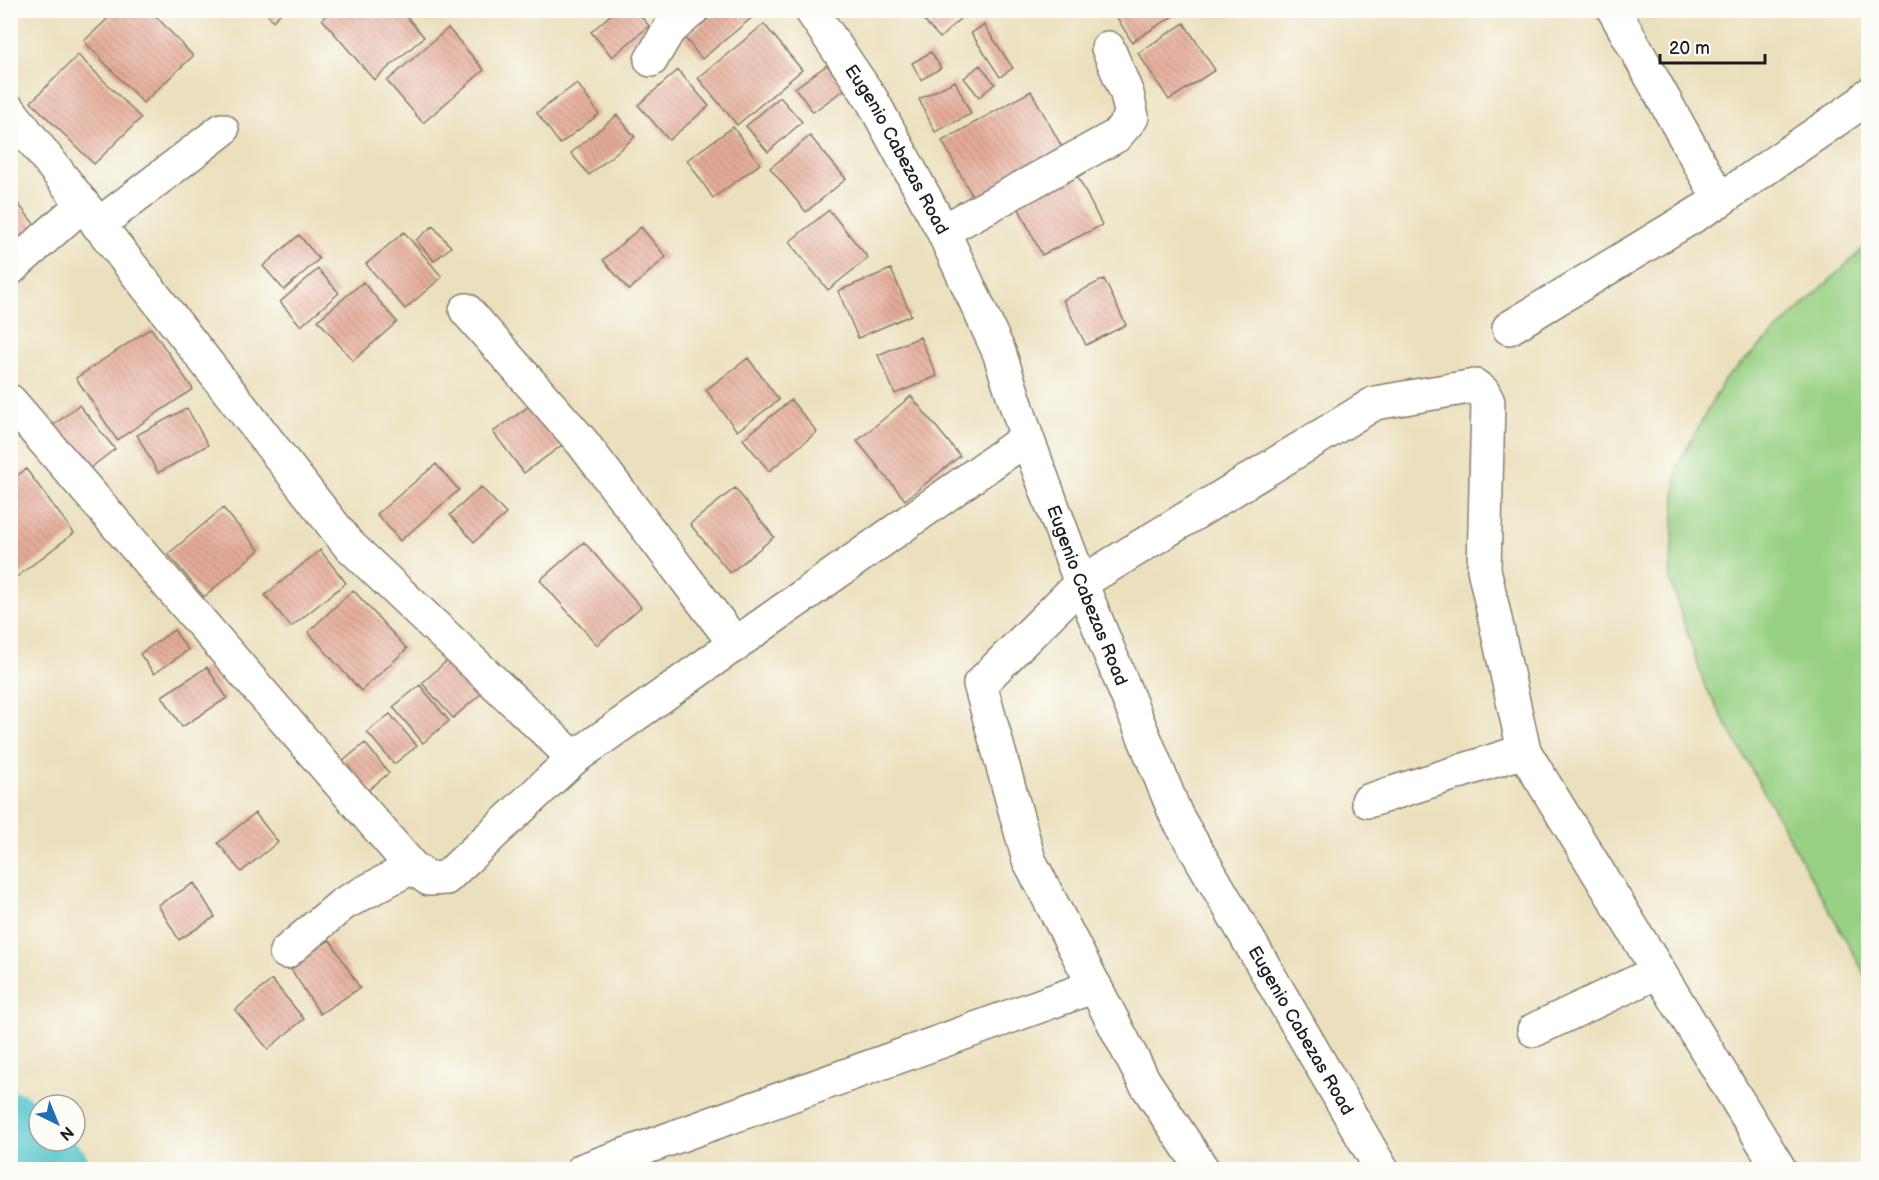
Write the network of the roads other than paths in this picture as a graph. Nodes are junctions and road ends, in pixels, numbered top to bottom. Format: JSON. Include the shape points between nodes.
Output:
{"nodes":[{"id":1,"x":692,"y":10,"type":"edge"},
{"id":2,"x":811,"y":10,"type":"edge"},
{"id":3,"x":1614,"y":10,"type":"edge"},
{"id":4,"x":1108,"y":48,"type":"dead end"},
{"id":5,"x":651,"y":60,"type":"dead end"},
{"id":6,"x":1869,"y":95,"type":"edge"},
{"id":7,"x":12,"y":116,"type":"edge"},
{"id":8,"x":222,"y":130,"type":"dead end"},
{"id":9,"x":1720,"y":200,"type":"junction"},
{"id":10,"x":91,"y":214,"type":"junction"},
{"id":11,"x":943,"y":231,"type":"junction"},
{"id":12,"x":10,"y":269,"type":"edge"},
{"id":13,"x":466,"y":309,"type":"dead end"},
{"id":14,"x":1509,"y":328,"type":"dead end"},
{"id":15,"x":10,"y":401,"type":"edge"},
{"id":16,"x":1027,"y":438,"type":"junction"},
{"id":17,"x":1081,"y":583,"type":"junction"},
{"id":18,"x":736,"y":645,"type":"junction"},
{"id":19,"x":1524,"y":751,"type":"junction"},
{"id":20,"x":574,"y":758,"type":"junction"},
{"id":21,"x":1368,"y":801,"type":"dead end"},
{"id":22,"x":411,"y":867,"type":"junction"},
{"id":23,"x":286,"y":952,"type":"dead end"},
{"id":24,"x":1658,"y":972,"type":"junction"},
{"id":25,"x":1095,"y":986,"type":"junction"},
{"id":26,"x":1534,"y":1030,"type":"dead end"},
{"id":27,"x":584,"y":1170,"type":"edge"},
{"id":28,"x":1203,"y":1170,"type":"edge"},
{"id":29,"x":1382,"y":1170,"type":"edge"},
{"id":30,"x":1780,"y":1170,"type":"edge"}],
"edges":[{"from":1,"to":5,"type":"street","via":[[668,31]]},
{"from":2,"to":11,"type":"street","name":"Eugenio Cabezas Road","via":[[872,100]]},
{"from":3,"to":9,"type":"street"},
{"from":4,"to":11,"type":"street","via":[[1132,117],[1116,136]]},
{"from":6,"to":9,"type":"street"},
{"from":7,"to":10,"type":"street"},
{"from":8,"to":10,"type":"street"},
{"from":9,"to":14,"type":"street"},
{"from":10,"to":12,"type":"street"},
{"from":10,"to":20,"type":"street","via":[[348,544]]},
{"from":11,"to":16,"type":"street","name":"Eugenio Cabezas Road","via":[[999,352]]},
{"from":13,"to":18,"type":"street","via":[[582,442]]},
{"from":15,"to":22,"type":"street"},
{"from":16,"to":17,"type":"street","name":"Eugenio Cabezas Road"},
{"from":16,"to":18,"type":"street"},
{"from":17,"to":19,"type":"street","via":[[1376,403],[1475,386],[1484,392],[1488,402],[1484,568]]},
{"from":17,"to":25,"type":"street","via":[[980,684],[1029,860]]},
{"from":17,"to":29,"type":"street","name":"Eugenio Cabezas Road","via":[[1176,815]]},
{"from":18,"to":20,"type":"street"},
{"from":19,"to":21,"type":"street"},
{"from":19,"to":24,"type":"street"},
{"from":20,"to":22,"type":"street","via":[[446,878],[429,879]]},
{"from":22,"to":23,"type":"street","via":[[343,904]]},
{"from":24,"to":26,"type":"street"},
{"from":24,"to":30,"type":"street"},
{"from":25,"to":27,"type":"street"},
{"from":25,"to":28,"type":"street","via":[[1144,1081]]}]}
